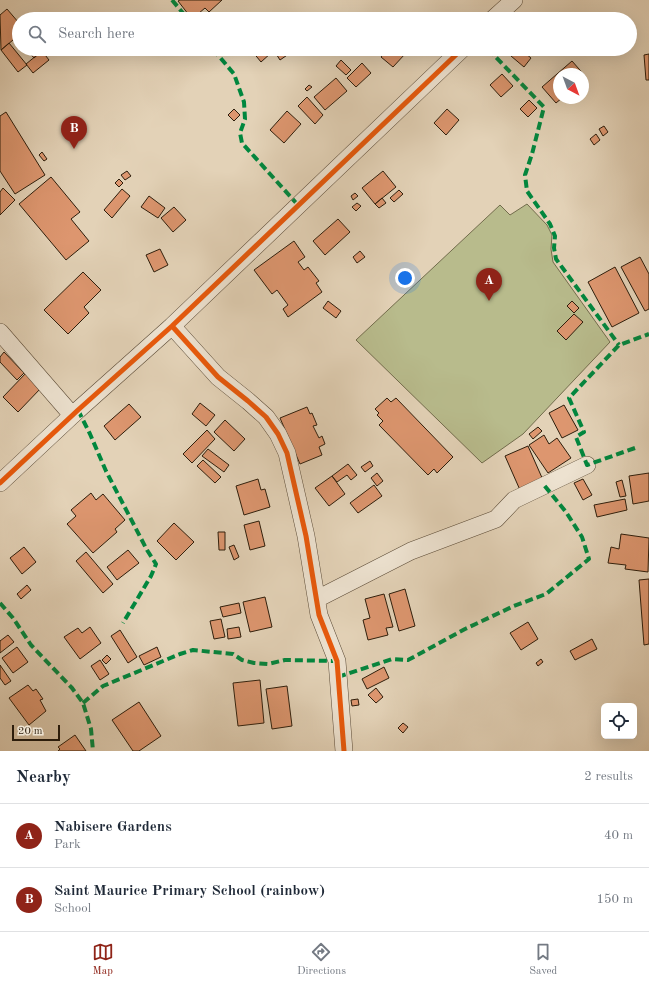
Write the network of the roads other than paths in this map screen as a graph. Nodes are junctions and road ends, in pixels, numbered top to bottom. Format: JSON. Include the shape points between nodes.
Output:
{"nodes":[{"id":1,"x":514,"y":0,"type":"edge"},
{"id":2,"x":501,"y":12,"type":"edge"},
{"id":3,"x":455,"y":56,"type":"edge"},
{"id":4,"x":172,"y":326,"type":"junction"},
{"id":5,"x":0,"y":332,"type":"edge"},
{"id":6,"x":72,"y":415,"type":"junction"},
{"id":7,"x":587,"y":465,"type":"dead end"},
{"id":8,"x":0,"y":482,"type":"edge"},
{"id":9,"x":316,"y":599,"type":"junction"},
{"id":10,"x":344,"y":751,"type":"edge"}],
"edges":[{"from":1,"to":2,"type":"street"},
{"from":3,"to":4,"type":"street"},
{"from":4,"to":6,"type":"street"},
{"from":4,"to":9,"type":"street","via":[[218,377],[266,417],[278,434],[287,453],[306,536]]},
{"from":5,"to":6,"type":"street"},
{"from":6,"to":8,"type":"street"},
{"from":7,"to":9,"type":"street","via":[[514,500],[496,519],[411,551]]},
{"from":9,"to":10,"type":"street","via":[[319,615],[337,661]]}]}
